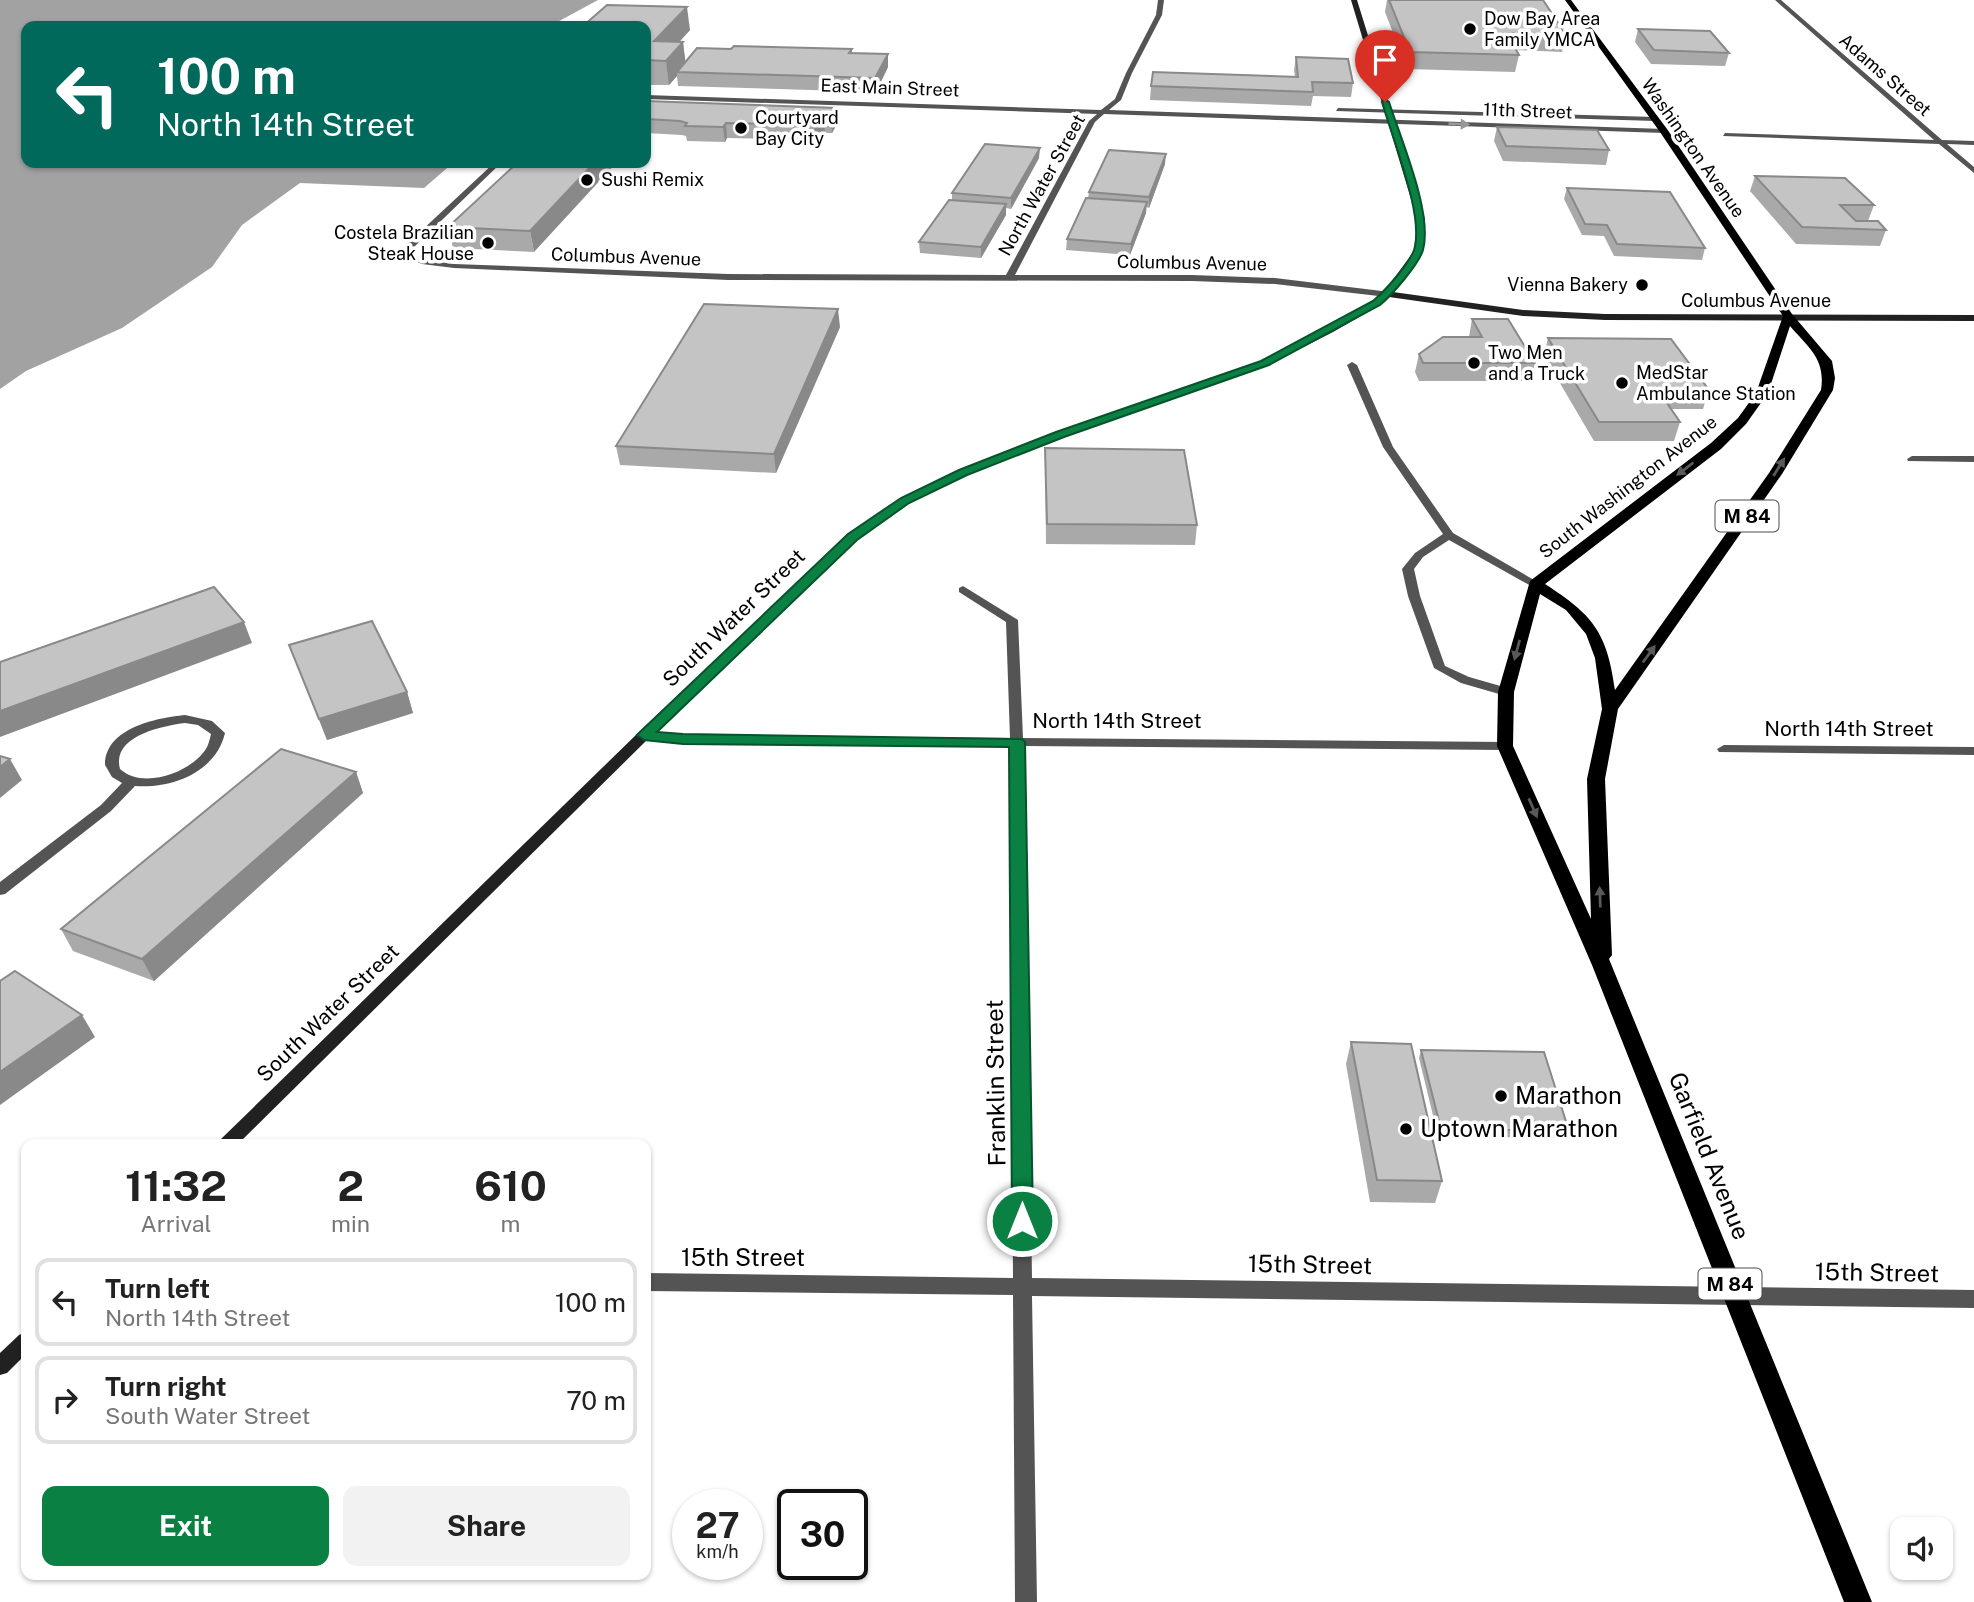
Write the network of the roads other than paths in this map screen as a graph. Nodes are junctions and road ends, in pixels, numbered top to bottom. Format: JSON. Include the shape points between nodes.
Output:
{"nodes":[{"id":1,"x":1161,"y":0,"type":"edge"},
{"id":2,"x":1354,"y":0,"type":"edge"},
{"id":3,"x":1568,"y":0,"type":"edge"},
{"id":4,"x":1778,"y":0,"type":"edge"},
{"id":5,"x":651,"y":97,"type":"edge"},
{"id":6,"x":1105,"y":110,"type":"junction"},
{"id":7,"x":1303,"y":110,"type":"edge"},
{"id":8,"x":1326,"y":110,"type":"edge"},
{"id":9,"x":1387,"y":110,"type":"junction"},
{"id":10,"x":1133,"y":111,"type":"junction"},
{"id":11,"x":1654,"y":119,"type":"junction"},
{"id":12,"x":1390,"y":122,"type":"junction"},
{"id":13,"x":1664,"y":131,"type":"junction"},
{"id":14,"x":1726,"y":135,"type":"dead end"},
{"id":15,"x":1940,"y":142,"type":"junction"},
{"id":16,"x":1974,"y":143,"type":"edge"},
{"id":17,"x":493,"y":168,"type":"edge"},
{"id":18,"x":1974,"y":171,"type":"edge"},
{"id":19,"x":1009,"y":278,"type":"junction"},
{"id":20,"x":1387,"y":294,"type":"junction"},
{"id":21,"x":1788,"y":316,"type":"junction"},
{"id":22,"x":1974,"y":318,"type":"edge"},
{"id":23,"x":1352,"y":365,"type":"dead end"},
{"id":24,"x":1912,"y":459,"type":"dead end"},
{"id":25,"x":1974,"y":459,"type":"edge"},
{"id":26,"x":1449,"y":535,"type":"junction"},
{"id":27,"x":1535,"y":584,"type":"junction"},
{"id":28,"x":963,"y":590,"type":"dead end"},
{"id":29,"x":1506,"y":692,"type":"junction"},
{"id":30,"x":1610,"y":709,"type":"junction"},
{"id":31,"x":644,"y":735,"type":"junction"},
{"id":32,"x":1017,"y":742,"type":"junction"},
{"id":33,"x":1505,"y":746,"type":"junction"},
{"id":34,"x":1724,"y":750,"type":"dead end"},
{"id":35,"x":1974,"y":751,"type":"edge"},
{"id":36,"x":132,"y":781,"type":"junction"},
{"id":37,"x":0,"y":890,"type":"edge"},
{"id":38,"x":1602,"y":965,"type":"junction"},
{"id":39,"x":232,"y":1139,"type":"edge"},
{"id":40,"x":651,"y":1282,"type":"edge"},
{"id":41,"x":1024,"y":1288,"type":"junction"},
{"id":42,"x":1734,"y":1294,"type":"junction"},
{"id":43,"x":1974,"y":1299,"type":"edge"},
{"id":44,"x":21,"y":1346,"type":"edge"},
{"id":45,"x":0,"y":1366,"type":"edge"},
{"id":46,"x":1026,"y":1602,"type":"edge"},
{"id":47,"x":1858,"y":1602,"type":"edge"}],
"edges":[{"from":1,"to":6,"type":"street","name":"North Water Street","via":[[1159,15],[1118,100]]},
{"from":2,"to":9,"type":"street","name":"South Water Street"},
{"from":3,"to":11,"type":"main road","name":"Washington Avenue","number":"M 84"},
{"from":4,"to":15,"type":"street","name":"Adams Street"},
{"from":5,"to":6,"type":"street","name":"East Main Street"},
{"from":6,"to":10,"type":"street","name":"East Main Street"},
{"from":6,"to":19,"type":"street","name":"North Water Street","via":[[1092,121]]},
{"from":7,"to":10,"type":"street","name":"East Main Street"},
{"from":8,"to":9,"type":"street"},
{"from":9,"to":11,"type":"street"},
{"from":9,"to":12,"type":"street","name":"South Water Street"},
{"from":10,"to":12,"type":"street","name":"East Main Street"},
{"from":11,"to":13,"type":"main road","name":"Washington Avenue","number":"M 84"},
{"from":12,"to":13,"type":"street","name":"11th Street","one_way":true},
{"from":12,"to":20,"type":"street","name":"South Water Street","via":[[1421,219],[1418,251]]},
{"from":13,"to":21,"type":"main road","name":"Washington Avenue","number":"M 84"},
{"from":14,"to":15,"type":"street"},
{"from":15,"to":16,"type":"street"},
{"from":15,"to":18,"type":"street","name":"Adams Street"},
{"from":17,"to":19,"type":"street","name":"Columbus Avenue","via":[[410,247],[409,257],[454,266],[728,277]]},
{"from":19,"to":20,"type":"street","name":"Columbus Avenue","via":[[1247,280]]},
{"from":20,"to":21,"type":"street","name":"Columbus Avenue","via":[[1523,313]]},
{"from":20,"to":31,"type":"street","name":"South Water Street","via":[[1265,363],[1060,434],[963,472],[905,501],[852,537]]},
{"from":21,"to":22,"type":"street","name":"Columbus Avenue"},
{"from":21,"to":27,"type":"main road","name":"South Washington Avenue","one_way":true,"via":[[1762,393],[1742,421],[1716,446]]},
{"from":30,"to":21,"type":"main road","number":"M 84","one_way":true,"via":[[1775,474],[1827,390],[1826,361]]},
{"from":23,"to":26,"type":"street","via":[[1388,447]]},
{"from":24,"to":25,"type":"street"},
{"from":26,"to":27,"type":"street"},
{"from":26,"to":29,"type":"street","via":[[1419,555],[1408,569],[1440,668]]},
{"from":27,"to":29,"type":"main road","name":"Garfield Avenue","number":"M 84","one_way":true},
{"from":27,"to":30,"type":"main road","via":[[1571,607],[1593,633],[1603,658]]},
{"from":28,"to":32,"type":"street","name":"Franklin Street","via":[[1012,620]]},
{"from":29,"to":33,"type":"main road","name":"Garfield Avenue","number":"M 84"},
{"from":38,"to":30,"type":"main road","name":"Garfield Avenue","number":"M 84","one_way":true,"via":[[1596,779]]},
{"from":31,"to":32,"type":"street","name":"North 14th Street"},
{"from":31,"to":39,"type":"street","name":"South Water Street"},
{"from":32,"to":33,"type":"street","name":"North 14th Street"},
{"from":32,"to":41,"type":"street","name":"Franklin Street"},
{"from":33,"to":38,"type":"main road","name":"Garfield Avenue","number":"M 84","one_way":true},
{"from":34,"to":35,"type":"street","name":"North 14th Street"},
{"from":36,"to":36,"type":"street","via":[[168,779],[202,764],[218,743],[218,733],[200,721],[185,719],[136,732],[114,751],[111,761],[120,777]]},
{"from":36,"to":37,"type":"street","via":[[106,808]]},
{"from":38,"to":42,"type":"main road","name":"Garfield Avenue","number":"M 84"},
{"from":40,"to":41,"type":"street","name":"15th Street"},
{"from":41,"to":42,"type":"street","name":"15th Street"},
{"from":41,"to":46,"type":"street","name":"Franklin Street"},
{"from":42,"to":43,"type":"street","name":"15th Street"},
{"from":42,"to":47,"type":"main road","name":"Garfield Avenue","number":"M 84"},
{"from":44,"to":45,"type":"street"}]}
